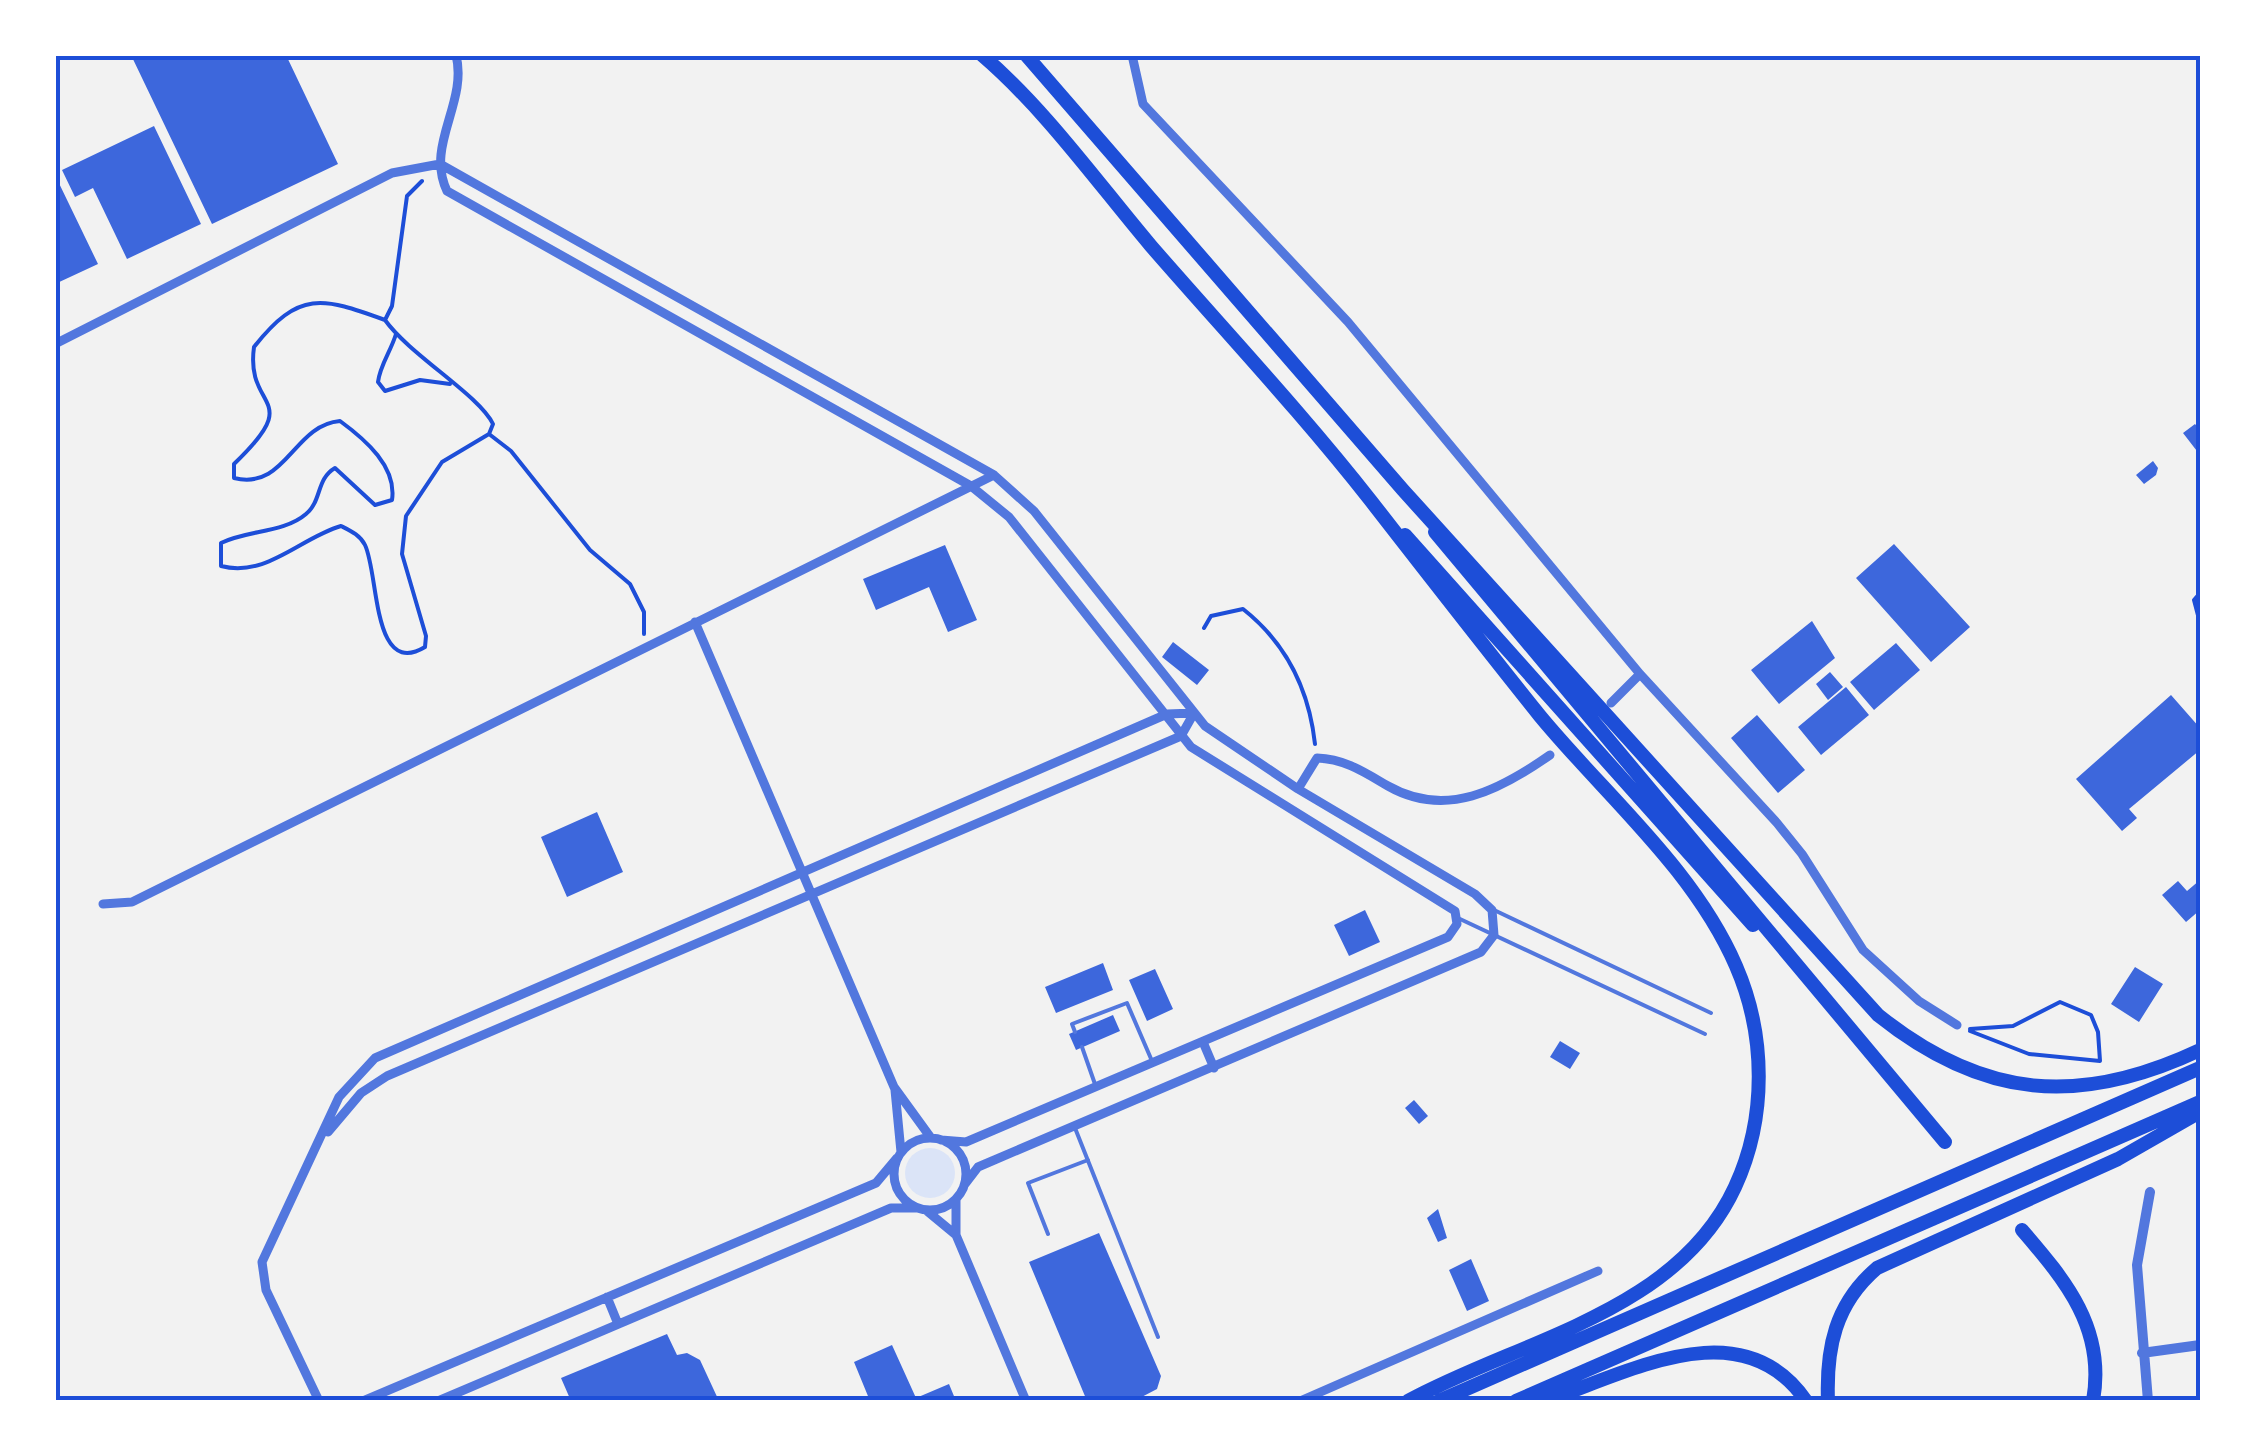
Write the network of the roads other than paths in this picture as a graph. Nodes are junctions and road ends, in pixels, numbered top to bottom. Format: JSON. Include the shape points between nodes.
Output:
{"nodes":[{"id":1,"x":456,"y":55,"type":"edge"},
{"id":2,"x":982,"y":55,"type":"edge"},
{"id":3,"x":1026,"y":55,"type":"edge"},
{"id":4,"x":1132,"y":55,"type":"edge"},
{"id":5,"x":440,"y":164,"type":"junction"},
{"id":6,"x":55,"y":344,"type":"edge"},
{"id":7,"x":994,"y":475,"type":"junction"},
{"id":8,"x":971,"y":486,"type":"junction"},
{"id":9,"x":1404,"y":490,"type":"junction"},
{"id":10,"x":1370,"y":499,"type":"junction"},
{"id":11,"x":696,"y":622,"type":"junction"},
{"id":12,"x":1640,"y":674,"type":"junction"},
{"id":13,"x":1611,"y":702,"type":"dead end"},
{"id":14,"x":1167,"y":714,"type":"junction"},
{"id":15,"x":1194,"y":714,"type":"junction"},
{"id":16,"x":1181,"y":736,"type":"junction"},
{"id":17,"x":1550,"y":755,"type":"dead end"},
{"id":18,"x":1298,"y":790,"type":"junction"},
{"id":19,"x":802,"y":874,"type":"junction"},
{"id":20,"x":810,"y":894,"type":"junction"},
{"id":21,"x":103,"y":904,"type":"dead end"},
{"id":22,"x":1492,"y":910,"type":"junction"},
{"id":23,"x":1458,"y":918,"type":"junction"},
{"id":24,"x":1494,"y":936,"type":"junction"},
{"id":25,"x":1804,"y":978,"type":"junction"},
{"id":26,"x":1711,"y":1012,"type":"dead end"},
{"id":27,"x":1962,"y":1027,"type":"road end"},
{"id":28,"x":1075,"y":1032,"type":"dead end"},
{"id":29,"x":1705,"y":1034,"type":"dead end"},
{"id":30,"x":1203,"y":1042,"type":"junction"},
{"id":31,"x":1082,"y":1048,"type":"dead end"},
{"id":32,"x":2200,"y":1050,"type":"edge"},
{"id":33,"x":1153,"y":1064,"type":"junction"},
{"id":34,"x":1214,"y":1068,"type":"junction"},
{"id":35,"x":2200,"y":1068,"type":"edge"},
{"id":36,"x":894,"y":1087,"type":"junction"},
{"id":37,"x":1096,"y":1087,"type":"junction"},
{"id":38,"x":2200,"y":1102,"type":"edge"},
{"id":39,"x":2200,"y":1112,"type":"edge"},
{"id":40,"x":1075,"y":1128,"type":"junction"},
{"id":41,"x":323,"y":1139,"type":"junction"},
{"id":42,"x":936,"y":1139,"type":"junction"},
{"id":43,"x":1944,"y":1142,"type":"dead end"},
{"id":44,"x":899,"y":1155,"type":"junction"},
{"id":45,"x":1088,"y":1160,"type":"junction"},
{"id":46,"x":965,"y":1184,"type":"junction"},
{"id":47,"x":2150,"y":1192,"type":"dead end"},
{"id":48,"x":956,"y":1199,"type":"junction"},
{"id":49,"x":921,"y":1209,"type":"junction"},
{"id":50,"x":2022,"y":1230,"type":"dead end"},
{"id":51,"x":1048,"y":1234,"type":"dead end"},
{"id":52,"x":956,"y":1235,"type":"junction"},
{"id":53,"x":1598,"y":1272,"type":"dead end"},
{"id":54,"x":607,"y":1297,"type":"junction"},
{"id":55,"x":618,"y":1324,"type":"junction"},
{"id":56,"x":1158,"y":1337,"type":"dead end"},
{"id":57,"x":2200,"y":1345,"type":"edge"},
{"id":58,"x":2142,"y":1353,"type":"junction"},
{"id":59,"x":319,"y":1401,"type":"edge"},
{"id":60,"x":363,"y":1401,"type":"edge"},
{"id":61,"x":438,"y":1401,"type":"edge"},
{"id":62,"x":1026,"y":1401,"type":"edge"},
{"id":63,"x":1300,"y":1401,"type":"edge"},
{"id":64,"x":1408,"y":1401,"type":"edge"},
{"id":65,"x":1439,"y":1401,"type":"edge"},
{"id":66,"x":1516,"y":1401,"type":"edge"},
{"id":67,"x":1545,"y":1401,"type":"edge"},
{"id":68,"x":1806,"y":1401,"type":"edge"},
{"id":69,"x":1828,"y":1401,"type":"edge"},
{"id":70,"x":2093,"y":1401,"type":"edge"},
{"id":71,"x":2148,"y":1401,"type":"edge"}],
"edges":[{"from":1,"to":5,"type":"street","via":[[459,85]]},
{"from":2,"to":10,"type":"highway"},
{"from":3,"to":9,"type":"highway"},
{"from":4,"to":12,"type":"street","via":[[1144,104],[1348,322]]},
{"from":5,"to":6,"type":"street","via":[[392,174]]},
{"from":5,"to":7,"type":"street"},
{"from":5,"to":8,"type":"street","via":[[443,184],[455,198]]},
{"from":7,"to":8,"type":"street"},
{"from":7,"to":15,"type":"street","via":[[1034,512]]},
{"from":8,"to":11,"type":"street"},
{"from":8,"to":14,"type":"street","via":[[1009,517]]},
{"from":9,"to":25,"type":"highway"},
{"from":9,"to":32,"type":"highway","via":[[1904,1036],[1967,1072],[2034,1088],[2100,1084]]},
{"from":10,"to":25,"type":"highway"},
{"from":10,"to":64,"type":"highway","via":[[1532,706],[1704,906],[1748,997],[1758,1052],[1745,1162],[1722,1212],[1691,1253],[1620,1303]]},
{"from":11,"to":19,"type":"street"},
{"from":11,"to":21,"type":"street","via":[[132,902]]},
{"from":12,"to":13,"type":"street"},
{"from":12,"to":27,"type":"street","via":[[1802,854],[1862,950],[1907,991]]},
{"from":14,"to":15,"type":"street"},
{"from":14,"to":16,"type":"street"},
{"from":14,"to":19,"type":"street"},
{"from":15,"to":16,"type":"street"},
{"from":15,"to":18,"type":"street"},
{"from":16,"to":20,"type":"street"},
{"from":16,"to":23,"type":"street","via":[[1452,906]]},
{"from":17,"to":18,"type":"street","via":[[1484,794],[1438,802],[1417,800],[1336,758],[1317,758]]},
{"from":18,"to":22,"type":"street"},
{"from":19,"to":20,"type":"street"},
{"from":19,"to":41,"type":"street","via":[[375,1058],[348,1083]]},
{"from":20,"to":36,"type":"street"},
{"from":20,"to":41,"type":"street","via":[[387,1076],[361,1092]]},
{"from":22,"to":24,"type":"street"},
{"from":22,"to":26,"type":"lane"},
{"from":23,"to":24,"type":"lane"},
{"from":23,"to":30,"type":"street","via":[[1448,937]]},
{"from":24,"to":29,"type":"lane"},
{"from":24,"to":34,"type":"street","via":[[1462,962]]},
{"from":25,"to":43,"type":"highway"},
{"from":28,"to":33,"type":"lane","via":[[1072,1024],[1126,1003]]},
{"from":30,"to":33,"type":"street"},
{"from":30,"to":34,"type":"street"},
{"from":31,"to":37,"type":"lane"},
{"from":33,"to":37,"type":"street"},
{"from":34,"to":40,"type":"street"},
{"from":35,"to":65,"type":"highway"},
{"from":36,"to":42,"type":"street"},
{"from":36,"to":44,"type":"street"},
{"from":37,"to":42,"type":"street","via":[[966,1142]]},
{"from":38,"to":66,"type":"highway"},
{"from":39,"to":69,"type":"highway","via":[[2130,1152],[1877,1268],[1858,1284],[1836,1323],[1826,1364]]},
{"from":40,"to":45,"type":"lane"},
{"from":40,"to":46,"type":"street","via":[[978,1167]]},
{"from":41,"to":59,"type":"street","via":[[262,1262],[266,1290]]},
{"from":42,"to":44,"type":"street","via":[[914,1142]]},
{"from":42,"to":46,"type":"street","via":[[959,1154]]},
{"from":44,"to":49,"type":"street","via":[[898,1192]]},
{"from":44,"to":54,"type":"street","via":[[876,1183]]},
{"from":45,"to":51,"type":"lane","via":[[1028,1184]]},
{"from":45,"to":56,"type":"lane"},
{"from":46,"to":48,"type":"street"},
{"from":47,"to":58,"type":"street","via":[[2137,1265]]},
{"from":48,"to":49,"type":"street"},
{"from":48,"to":52,"type":"street"},
{"from":49,"to":52,"type":"street"},
{"from":49,"to":55,"type":"street","via":[[892,1208]]},
{"from":50,"to":70,"type":"highway","via":[[2062,1276],[2086,1319],[2096,1368]]},
{"from":52,"to":62,"type":"street"},
{"from":53,"to":63,"type":"street"},
{"from":54,"to":55,"type":"street"},
{"from":54,"to":60,"type":"street"},
{"from":55,"to":61,"type":"street"},
{"from":57,"to":58,"type":"street"},
{"from":58,"to":71,"type":"street"},
{"from":67,"to":68,"type":"highway","via":[[1664,1358],[1712,1351],[1764,1364]]}]}
